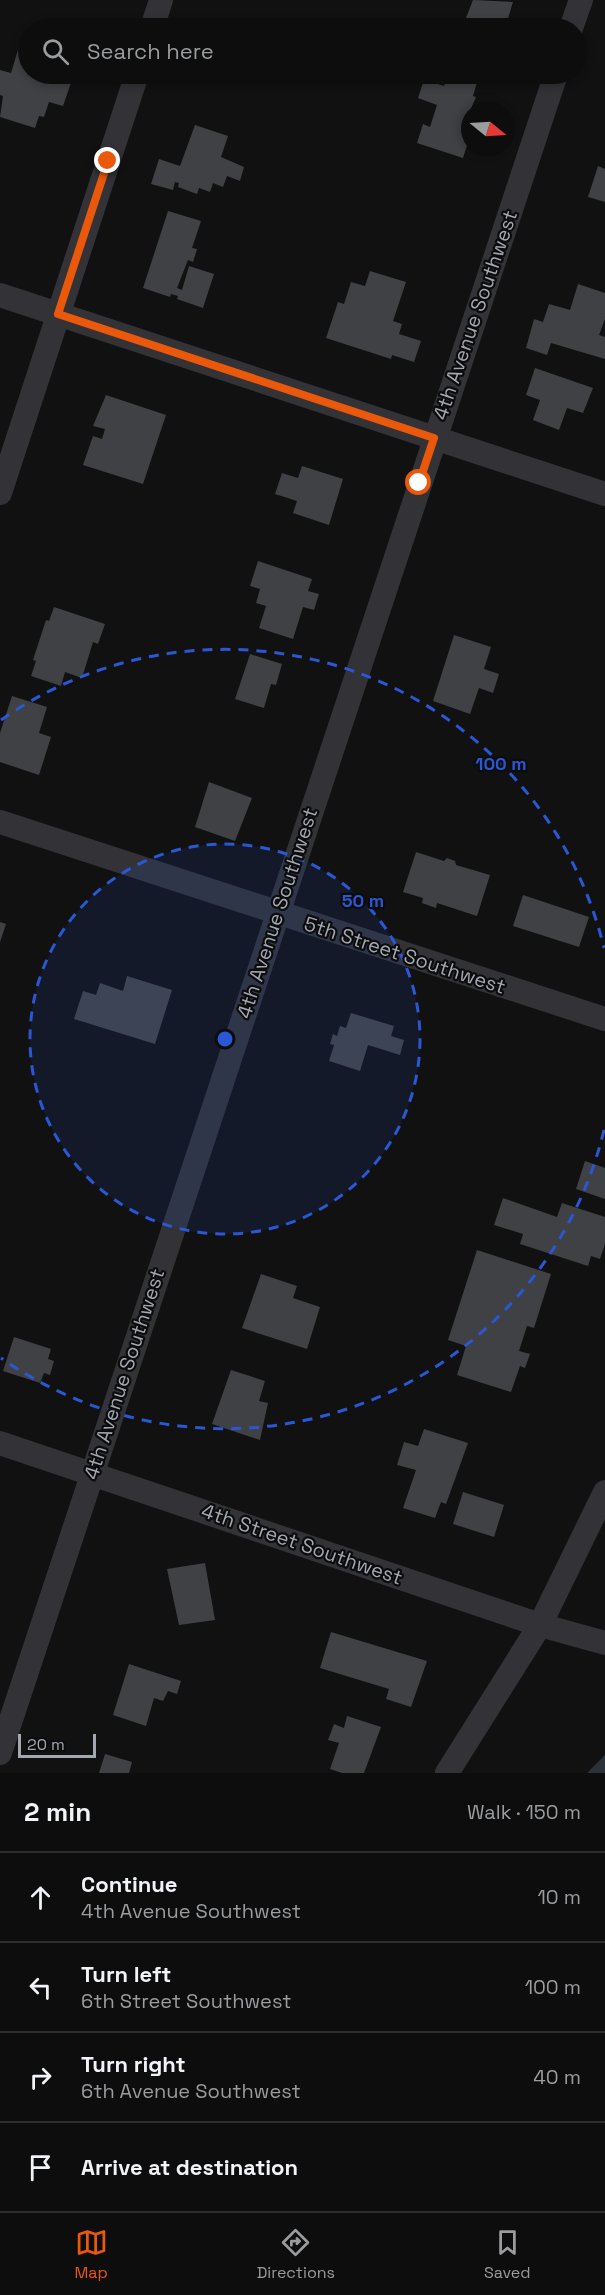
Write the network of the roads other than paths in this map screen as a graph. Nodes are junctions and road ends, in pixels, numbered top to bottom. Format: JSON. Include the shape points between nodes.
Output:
{"nodes":[{"id":1,"x":161,"y":0,"type":"edge"},
{"id":2,"x":581,"y":0,"type":"edge"},
{"id":3,"x":155,"y":18,"type":"edge"},
{"id":4,"x":575,"y":18,"type":"edge"},
{"id":5,"x":134,"y":84,"type":"edge"},
{"id":6,"x":553,"y":84,"type":"edge"},
{"id":7,"x":0,"y":295,"type":"edge"},
{"id":8,"x":58,"y":314,"type":"junction"},
{"id":9,"x":434,"y":438,"type":"junction"},
{"id":10,"x":0,"y":493,"type":"edge"},
{"id":11,"x":605,"y":494,"type":"edge"},
{"id":12,"x":0,"y":822,"type":"edge"},
{"id":13,"x":277,"y":913,"type":"junction"},
{"id":14,"x":605,"y":1019,"type":"edge"},
{"id":15,"x":0,"y":1443,"type":"edge"},
{"id":16,"x":91,"y":1473,"type":"junction"},
{"id":17,"x":605,"y":1492,"type":"edge"},
{"id":18,"x":540,"y":1625,"type":"junction"},
{"id":19,"x":605,"y":1643,"type":"edge"},
{"id":20,"x":0,"y":1753,"type":"edge"},
{"id":21,"x":447,"y":1773,"type":"edge"}],
"edges":[{"from":1,"to":3,"type":"street"},
{"from":2,"to":4,"type":"street"},
{"from":5,"to":8,"type":"street"},
{"from":6,"to":9,"type":"street","name":"4th Avenue Southwest"},
{"from":7,"to":8,"type":"street"},
{"from":8,"to":9,"type":"street"},
{"from":8,"to":10,"type":"street"},
{"from":9,"to":11,"type":"street"},
{"from":9,"to":13,"type":"street","name":"4th Avenue Southwest"},
{"from":12,"to":13,"type":"street","name":"5th Street Southwest"},
{"from":13,"to":14,"type":"street","name":"5th Street Southwest"},
{"from":13,"to":16,"type":"street","name":"4th Avenue Southwest"},
{"from":15,"to":16,"type":"street","name":"4th Street Southwest"},
{"from":16,"to":18,"type":"street","name":"4th Street Southwest"},
{"from":16,"to":20,"type":"street","name":"4th Avenue Southwest"},
{"from":17,"to":18,"type":"street"},
{"from":18,"to":19,"type":"street","name":"4th Street Southwest"},
{"from":18,"to":21,"type":"street"}]}
